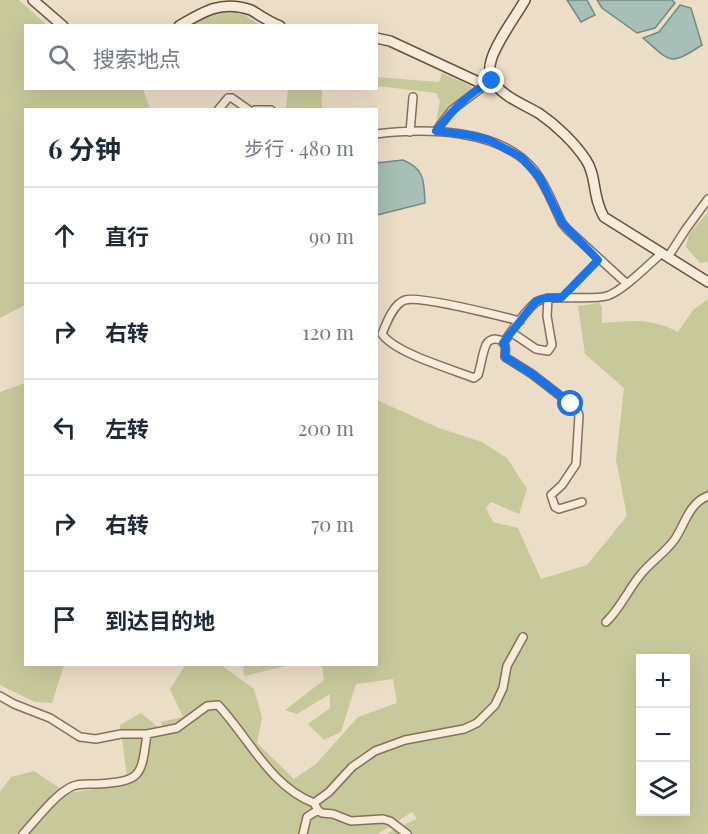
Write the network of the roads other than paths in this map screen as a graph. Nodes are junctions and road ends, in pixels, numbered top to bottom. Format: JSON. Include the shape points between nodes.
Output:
{"nodes":[{"id":1,"x":33,"y":0,"type":"edge"},
{"id":2,"x":525,"y":0,"type":"edge"},
{"id":3,"x":61,"y":24,"type":"edge"},
{"id":4,"x":182,"y":24,"type":"edge"},
{"id":5,"x":275,"y":24,"type":"edge"},
{"id":6,"x":378,"y":38,"type":"edge"},
{"id":7,"x":489,"y":83,"type":"junction"},
{"id":8,"x":413,"y":97,"type":"dead end"},
{"id":9,"x":220,"y":108,"type":"edge"},
{"id":10,"x":246,"y":108,"type":"edge"},
{"id":11,"x":436,"y":131,"type":"junction"},
{"id":12,"x":410,"y":132,"type":"junction"},
{"id":13,"x":378,"y":134,"type":"edge"},
{"id":14,"x":708,"y":199,"type":"edge"},
{"id":15,"x":665,"y":255,"type":"junction"},
{"id":16,"x":598,"y":260,"type":"junction"},
{"id":17,"x":708,"y":282,"type":"edge"},
{"id":18,"x":626,"y":283,"type":"junction"},
{"id":19,"x":548,"y":298,"type":"junction"},
{"id":20,"x":561,"y":298,"type":"junction"},
{"id":21,"x":520,"y":321,"type":"junction"},
{"id":22,"x":512,"y":332,"type":"junction"},
{"id":23,"x":503,"y":343,"type":"junction"},
{"id":24,"x":708,"y":496,"type":"edge"},
{"id":25,"x":582,"y":502,"type":"dead end"},
{"id":26,"x":606,"y":622,"type":"dead end"},
{"id":27,"x":523,"y":637,"type":"dead end"},
{"id":28,"x":0,"y":696,"type":"edge"},
{"id":29,"x":147,"y":734,"type":"junction"},
{"id":30,"x":314,"y":802,"type":"junction"},
{"id":31,"x":318,"y":810,"type":"junction"},
{"id":32,"x":22,"y":834,"type":"edge"},
{"id":33,"x":303,"y":834,"type":"edge"},
{"id":34,"x":407,"y":834,"type":"edge"}],
"edges":[{"from":1,"to":3,"type":"street"},
{"from":2,"to":7,"type":"street","via":[[491,59]]},
{"from":4,"to":5,"type":"street","via":[[225,2],[237,3]]},
{"from":6,"to":7,"type":"street"},
{"from":7,"to":11,"type":"street","via":[[452,110]]},
{"from":7,"to":15,"type":"street","via":[[542,116],[576,148],[587,161],[604,217]]},
{"from":8,"to":12,"type":"street"},
{"from":9,"to":10,"type":"street","via":[[232,98]]},
{"from":11,"to":12,"type":"street"},
{"from":11,"to":16,"type":"street","via":[[489,140],[521,157],[540,178],[562,223]]},
{"from":12,"to":13,"type":"street"},
{"from":14,"to":15,"type":"street"},
{"from":15,"to":17,"type":"street"},
{"from":15,"to":18,"type":"street"},
{"from":16,"to":18,"type":"street"},
{"from":16,"to":20,"type":"lane"},
{"from":18,"to":20,"type":"street","via":[[609,295]]},
{"from":19,"to":20,"type":"street"},
{"from":19,"to":21,"type":"street","via":[[536,301]]},
{"from":19,"to":22,"type":"street","via":[[552,345],[548,351],[536,349]]},
{"from":21,"to":22,"type":"street"},
{"from":21,"to":23,"type":"street","via":[[442,303],[405,299],[398,303],[382,334],[404,351],[474,378],[490,339]]},
{"from":22,"to":23,"type":"street"},
{"from":23,"to":25,"type":"street","via":[[505,357],[576,408],[576,464],[551,495],[559,509]]},
{"from":24,"to":26,"type":"street","via":[[693,506],[675,540],[642,573]]},
{"from":27,"to":30,"type":"street","via":[[507,666],[495,705],[477,723],[375,751]]},
{"from":28,"to":29,"type":"street","via":[[50,718],[80,737]]},
{"from":29,"to":30,"type":"street","via":[[177,728],[207,706],[218,705],[259,759],[299,797]]},
{"from":29,"to":32,"type":"street","via":[[138,773],[120,781],[73,786]]},
{"from":30,"to":31,"type":"street"},
{"from":31,"to":33,"type":"street","via":[[307,817]]},
{"from":31,"to":34,"type":"street","via":[[351,821],[383,819]]}]}
